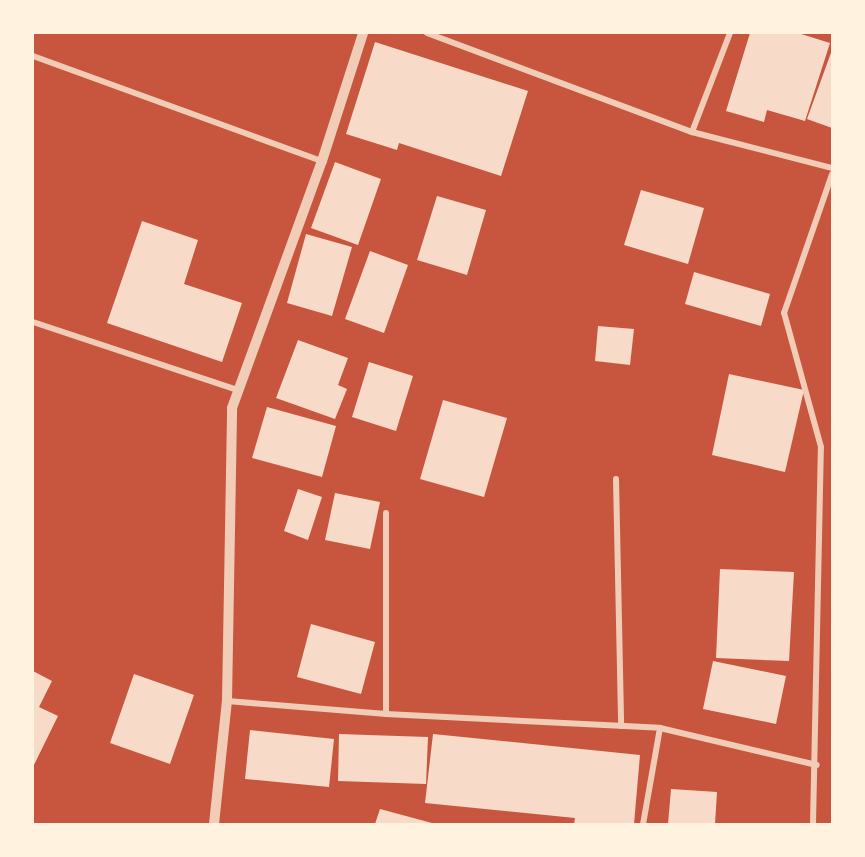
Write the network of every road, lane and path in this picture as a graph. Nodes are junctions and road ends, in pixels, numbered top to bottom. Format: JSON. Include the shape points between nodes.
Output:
{"nodes":[{"id":1,"x":363,"y":33,"type":"edge"},
{"id":2,"x":427,"y":33,"type":"edge"},
{"id":3,"x":730,"y":33,"type":"edge"},
{"id":4,"x":33,"y":56,"type":"edge"},
{"id":5,"x":692,"y":132,"type":"junction"},
{"id":6,"x":322,"y":161,"type":"junction"},
{"id":7,"x":832,"y":168,"type":"edge"},
{"id":8,"x":832,"y":174,"type":"edge"},
{"id":9,"x":33,"y":322,"type":"edge"},
{"id":10,"x":238,"y":390,"type":"junction"},
{"id":11,"x":616,"y":479,"type":"dead end"},
{"id":12,"x":386,"y":513,"type":"dead end"},
{"id":13,"x":227,"y":701,"type":"junction"},
{"id":14,"x":386,"y":714,"type":"junction"},
{"id":15,"x":621,"y":726,"type":"junction"},
{"id":16,"x":660,"y":728,"type":"junction"},
{"id":17,"x":817,"y":765,"type":"junction"},
{"id":18,"x":214,"y":824,"type":"edge"},
{"id":19,"x":643,"y":824,"type":"edge"},
{"id":20,"x":813,"y":824,"type":"edge"}],
"edges":[{"from":1,"to":6,"type":"street"},
{"from":2,"to":5,"type":"street"},
{"from":3,"to":5,"type":"street"},
{"from":4,"to":6,"type":"street"},
{"from":5,"to":7,"type":"street"},
{"from":6,"to":10,"type":"street"},
{"from":8,"to":17,"type":"street","via":[[784,313],[821,447]]},
{"from":9,"to":10,"type":"street"},
{"from":10,"to":13,"type":"street","via":[[232,408]]},
{"from":11,"to":15,"type":"street"},
{"from":12,"to":14,"type":"street"},
{"from":13,"to":14,"type":"street"},
{"from":13,"to":18,"type":"street"},
{"from":14,"to":15,"type":"street"},
{"from":15,"to":16,"type":"street"},
{"from":16,"to":17,"type":"street"},
{"from":16,"to":19,"type":"street"},
{"from":17,"to":20,"type":"street"}]}
